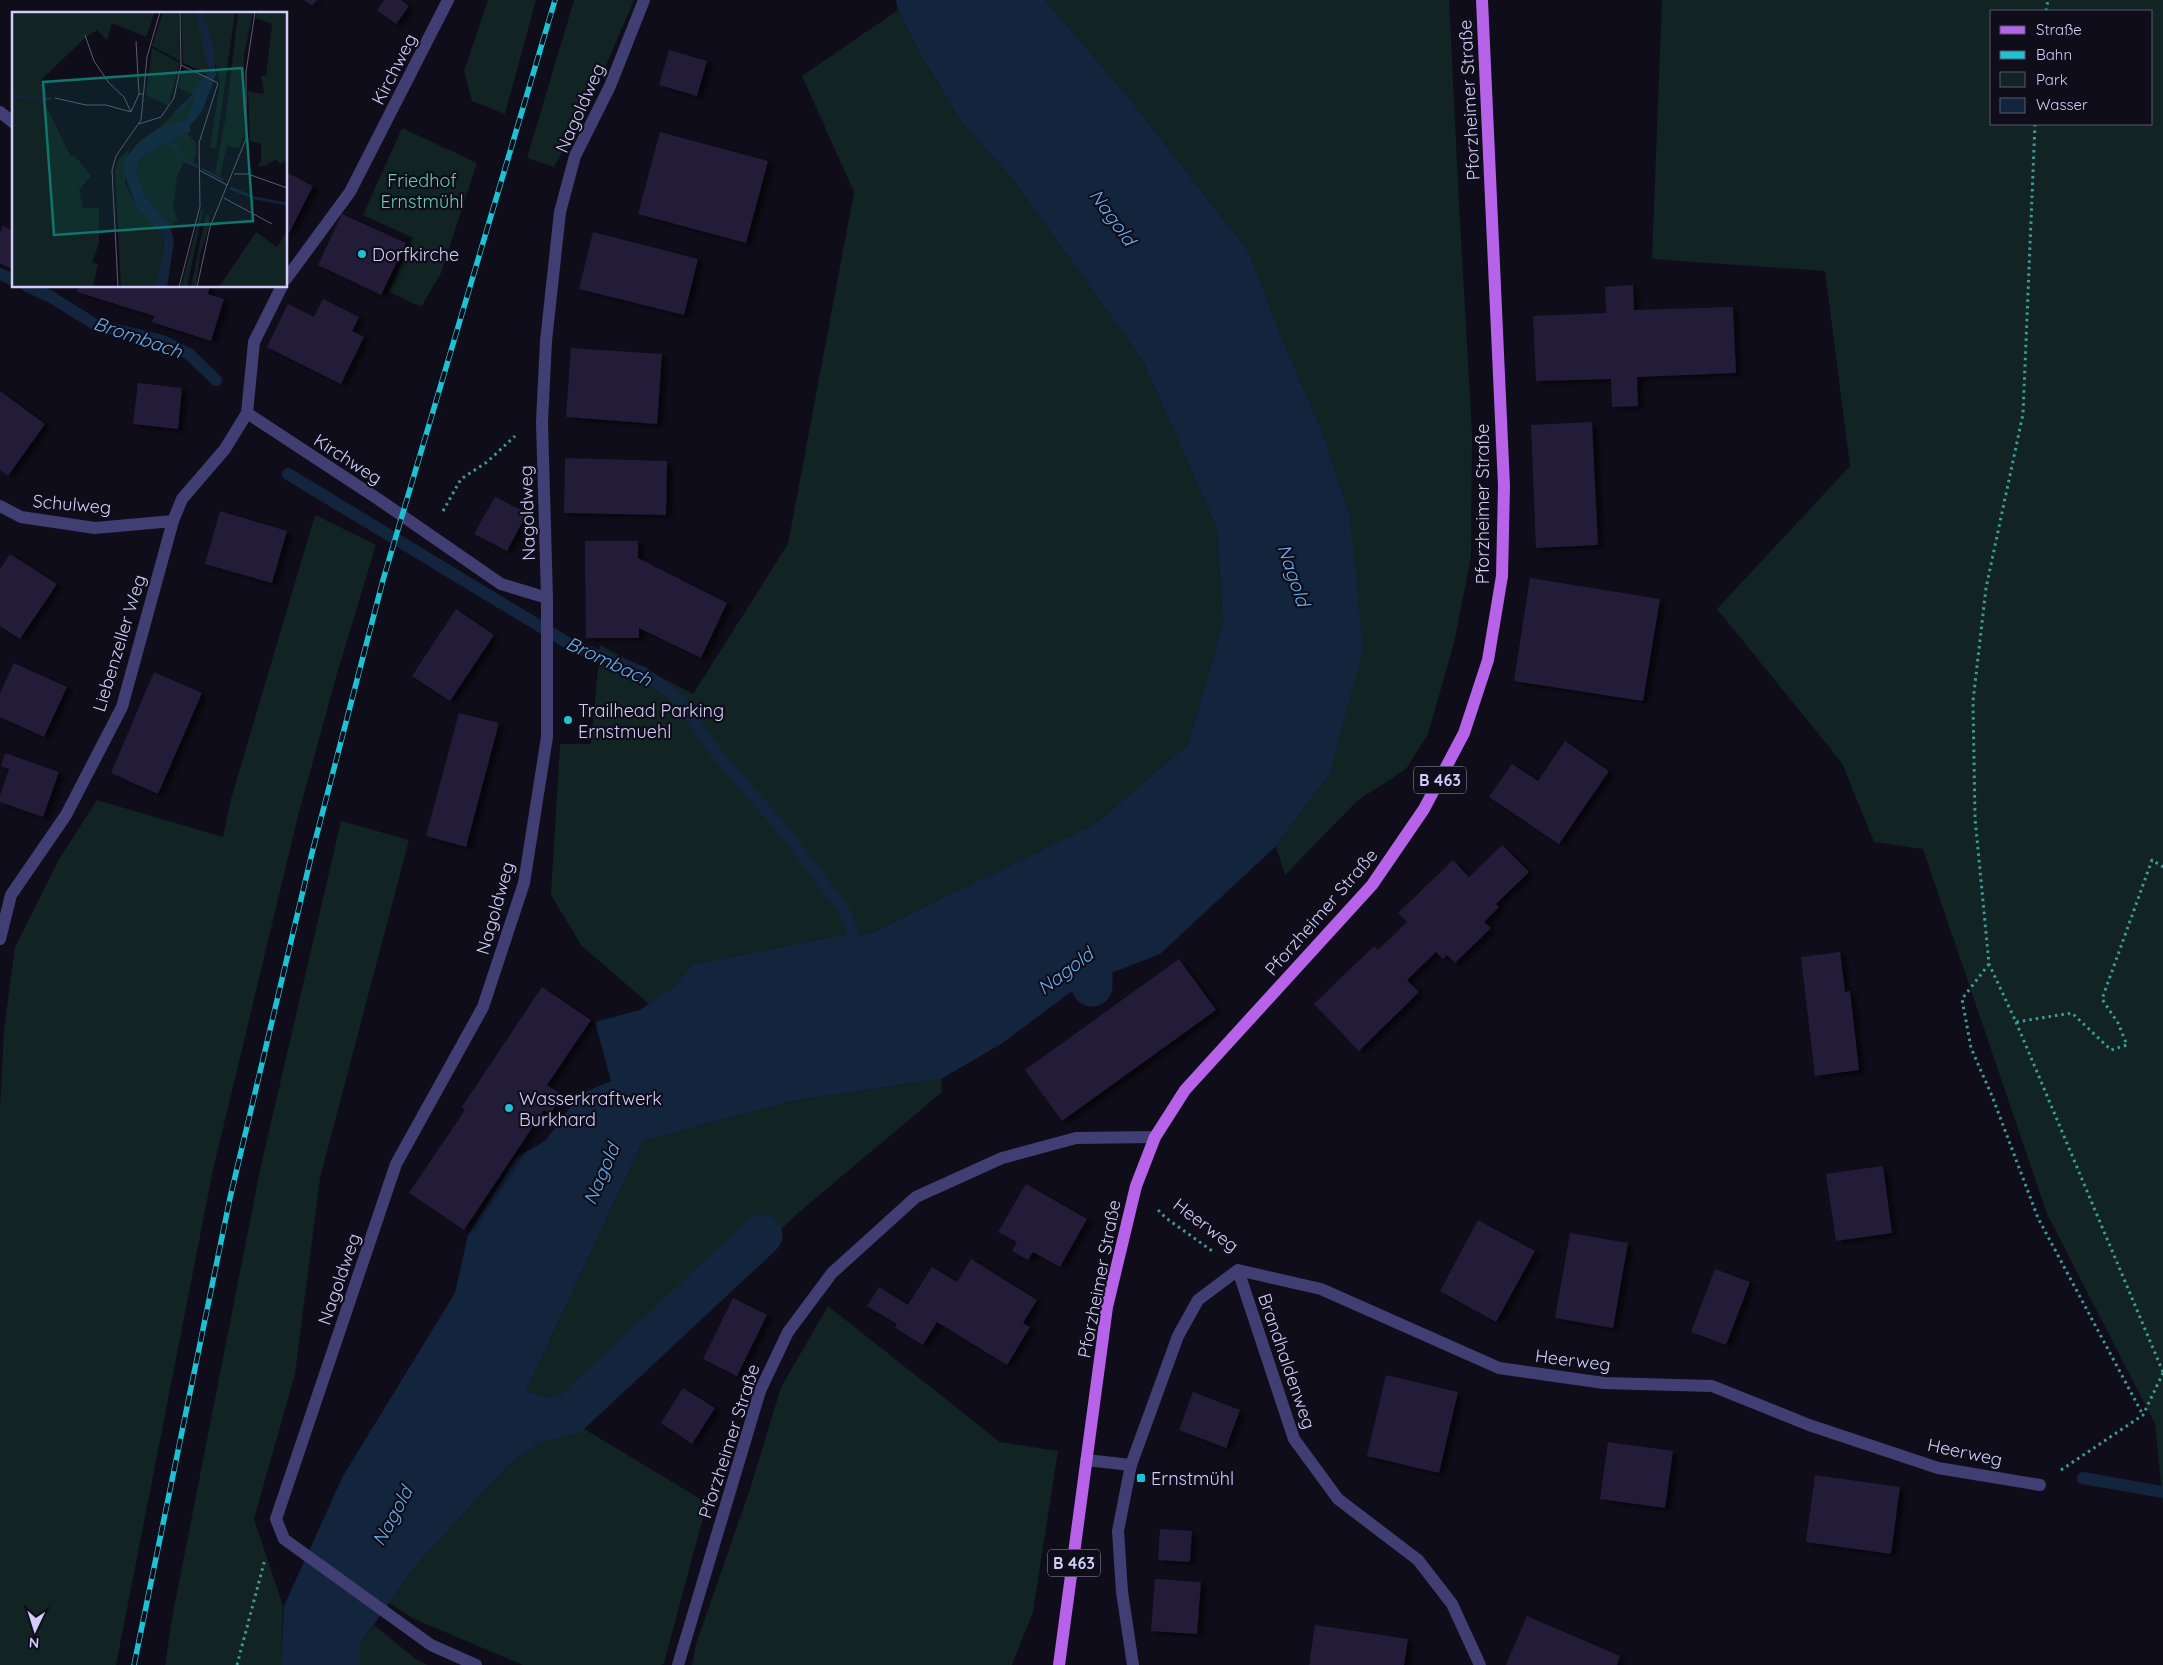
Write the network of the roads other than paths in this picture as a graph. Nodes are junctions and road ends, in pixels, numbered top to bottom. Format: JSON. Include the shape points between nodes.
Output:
{"nodes":[{"id":1,"x":448,"y":0,"type":"edge"},
{"id":2,"x":644,"y":0,"type":"edge"},
{"id":3,"x":1482,"y":0,"type":"edge"},
{"id":4,"x":0,"y":112,"type":"edge"},
{"id":5,"x":12,"y":121,"type":"edge"},
{"id":6,"x":288,"y":272,"type":"edge"},
{"id":7,"x":281,"y":288,"type":"edge"},
{"id":8,"x":247,"y":413,"type":"junction"},
{"id":9,"x":0,"y":506,"type":"edge"},
{"id":10,"x":173,"y":521,"type":"junction"},
{"id":11,"x":547,"y":604,"type":"junction"},
{"id":12,"x":0,"y":939,"type":"edge"},
{"id":13,"x":1155,"y":1136,"type":"junction"},
{"id":14,"x":1238,"y":1270,"type":"junction"},
{"id":15,"x":1086,"y":1460,"type":"junction"},
{"id":16,"x":1131,"y":1465,"type":"junction"},
{"id":17,"x":2040,"y":1485,"type":"road end"},
{"id":18,"x":476,"y":1665,"type":"edge"},
{"id":19,"x":678,"y":1665,"type":"edge"},
{"id":20,"x":1060,"y":1665,"type":"edge"},
{"id":21,"x":1133,"y":1665,"type":"edge"},
{"id":22,"x":1480,"y":1665,"type":"edge"}],
"edges":[{"from":1,"to":6,"type":"street","name":"Kirchweg","via":[[350,192]]},
{"from":2,"to":11,"type":"street","name":"Nagoldweg","via":[[610,86],[576,156],[560,212],[546,341],[542,422]]},
{"from":3,"to":13,"type":"main road","name":"Pforzheimer Straße","number":"B 463","via":[[1504,486],[1502,576],[1488,660],[1464,733],[1424,809],[1377,877],[1185,1090]]},
{"from":4,"to":5,"type":"street"},
{"from":7,"to":8,"type":"street","via":[[254,342]]},
{"from":8,"to":10,"type":"street","name":"Liebenzeller Weg","via":[[225,449],[182,499]]},
{"from":8,"to":11,"type":"street","name":"Kirchweg","via":[[501,584]]},
{"from":9,"to":10,"type":"street","name":"Schulweg","via":[[21,517],[95,528]]},
{"from":10,"to":12,"type":"street","name":"Liebenzeller Weg","via":[[122,707],[66,815],[11,895]]},
{"from":11,"to":18,"type":"street","name":"Nagoldweg","via":[[547,737],[524,883],[484,1007],[396,1164],[276,1519],[284,1538],[431,1645]]},
{"from":13,"to":15,"type":"main road","name":"Pforzheimer Straße","number":"B 463","via":[[1136,1186],[1107,1307]]},
{"from":13,"to":19,"type":"street","name":"Pforzheimer Straße","via":[[1076,1138],[1002,1158],[916,1197],[832,1273],[788,1332],[760,1390]]},
{"from":14,"to":16,"type":"street","via":[[1198,1300],[1178,1336]]},
{"from":14,"to":17,"type":"street","name":"Heerweg","via":[[1321,1289],[1499,1368],[1604,1383],[1712,1386],[1809,1425],[1938,1468]]},
{"from":14,"to":22,"type":"street","name":"Brandhaldenweg","via":[[1294,1439],[1338,1499],[1418,1560],[1452,1604]]},
{"from":15,"to":16,"type":"street"},
{"from":15,"to":20,"type":"main road","name":"Pforzheimer Straße","number":"B 463"},
{"from":16,"to":21,"type":"street","via":[[1118,1531],[1122,1592]]}]}
